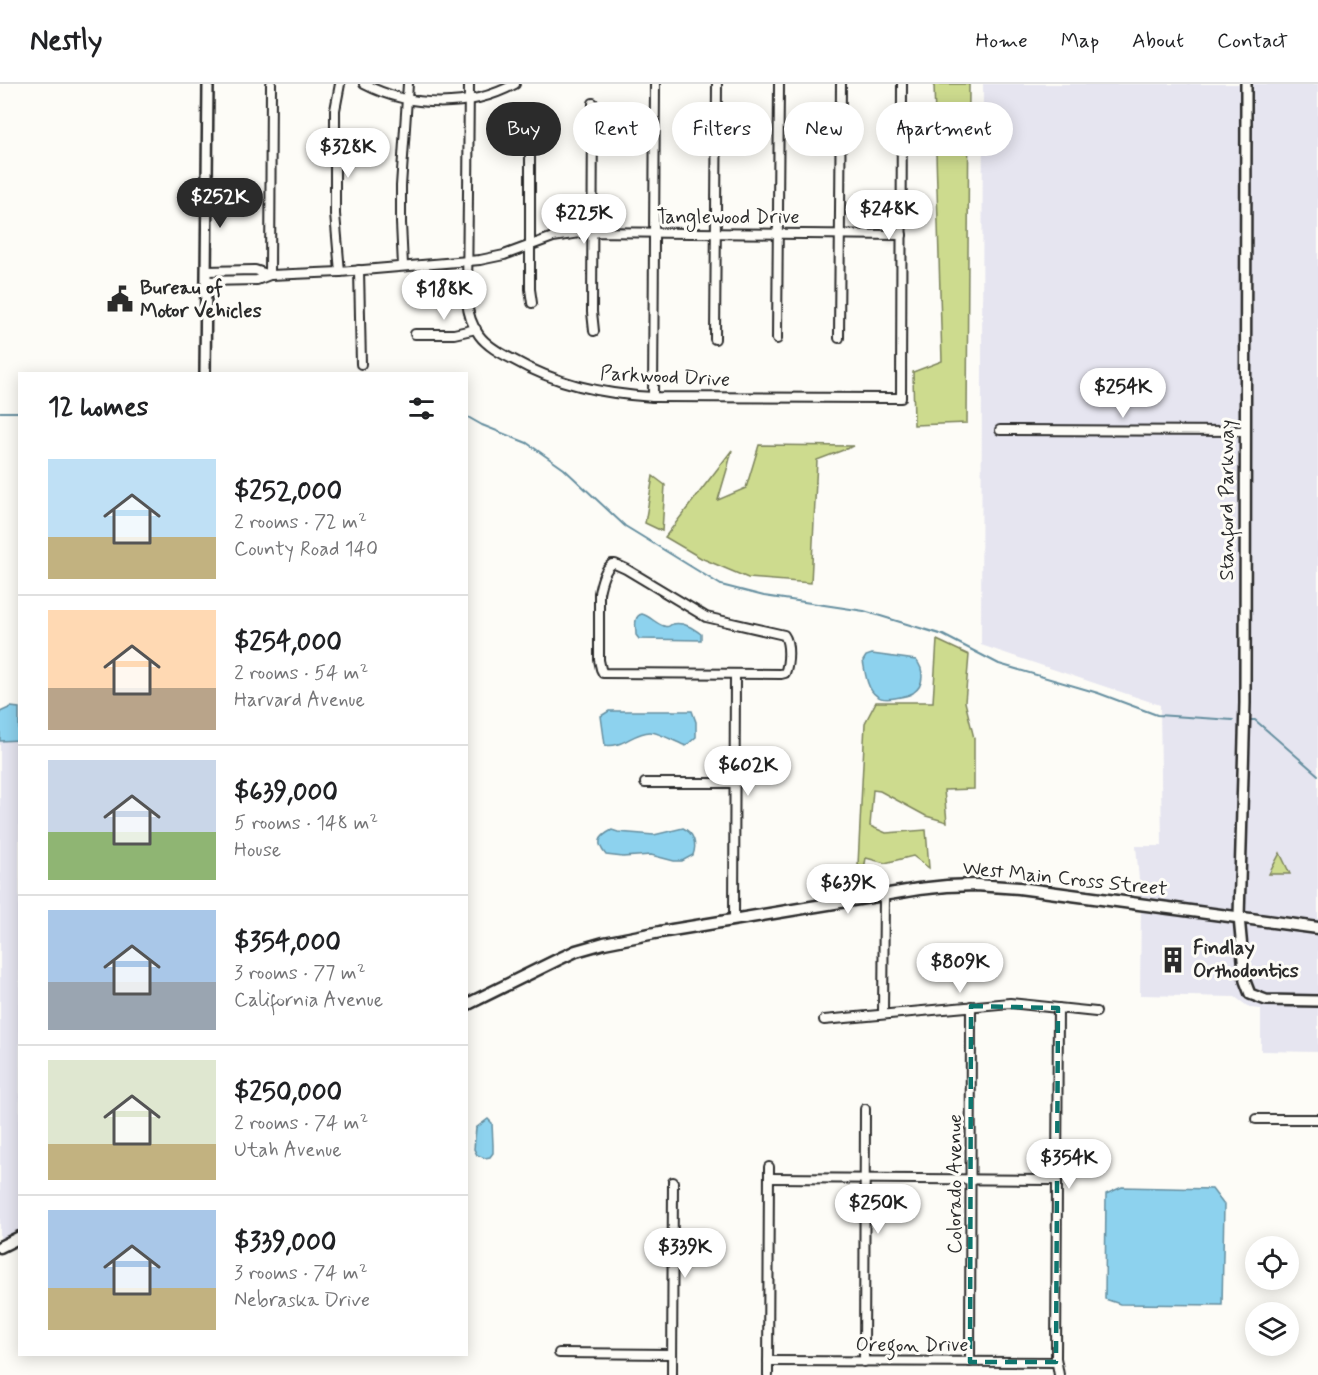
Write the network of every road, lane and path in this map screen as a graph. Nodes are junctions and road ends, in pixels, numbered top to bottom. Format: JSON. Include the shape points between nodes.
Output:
{"nodes":[{"id":1,"x":208,"y":84,"type":"edge"},
{"id":2,"x":271,"y":84,"type":"edge"},
{"id":3,"x":340,"y":84,"type":"edge"},
{"id":4,"x":364,"y":84,"type":"edge"},
{"id":5,"x":408,"y":84,"type":"edge"},
{"id":6,"x":469,"y":84,"type":"edge"},
{"id":7,"x":515,"y":84,"type":"edge"},
{"id":8,"x":655,"y":84,"type":"edge"},
{"id":9,"x":717,"y":84,"type":"edge"},
{"id":10,"x":779,"y":84,"type":"edge"},
{"id":11,"x":841,"y":84,"type":"edge"},
{"id":12,"x":902,"y":84,"type":"edge"},
{"id":13,"x":1246,"y":84,"type":"edge"},
{"id":14,"x":407,"y":99,"type":"junction"},
{"id":15,"x":469,"y":100,"type":"junction"},
{"id":16,"x":530,"y":156,"type":"edge"},
{"id":17,"x":593,"y":156,"type":"edge"},
{"id":18,"x":592,"y":232,"type":"junction"},
{"id":19,"x":654,"y":233,"type":"junction"},
{"id":20,"x":716,"y":233,"type":"junction"},
{"id":21,"x":778,"y":234,"type":"junction"},
{"id":22,"x":840,"y":234,"type":"junction"},
{"id":23,"x":902,"y":235,"type":"junction"},
{"id":24,"x":530,"y":245,"type":"junction"},
{"id":25,"x":468,"y":261,"type":"junction"},
{"id":26,"x":404,"y":266,"type":"junction"},
{"id":27,"x":359,"y":270,"type":"junction"},
{"id":28,"x":340,"y":272,"type":"junction"},
{"id":29,"x":270,"y":275,"type":"junction"},
{"id":30,"x":206,"y":276,"type":"junction"},
{"id":31,"x":532,"y":303,"type":"dead end"},
{"id":32,"x":476,"y":330,"type":"junction"},
{"id":33,"x":594,"y":331,"type":"dead end"},
{"id":34,"x":415,"y":334,"type":"dead end"},
{"id":35,"x":839,"y":338,"type":"dead end"},
{"id":36,"x":715,"y":339,"type":"dead end"},
{"id":37,"x":777,"y":339,"type":"dead end"},
{"id":38,"x":361,"y":364,"type":"dead end"},
{"id":39,"x":205,"y":372,"type":"edge"},
{"id":40,"x":653,"y":397,"type":"junction"},
{"id":41,"x":1000,"y":430,"type":"dead end"},
{"id":42,"x":1245,"y":431,"type":"junction"},
{"id":43,"x":735,"y":674,"type":"junction"},
{"id":44,"x":645,"y":783,"type":"dead end"},
{"id":45,"x":735,"y":783,"type":"junction"},
{"id":46,"x":884,"y":895,"type":"junction"},
{"id":47,"x":1239,"y":917,"type":"junction"},
{"id":48,"x":735,"y":920,"type":"junction"},
{"id":49,"x":1318,"y":928,"type":"edge"},
{"id":50,"x":1318,"y":1001,"type":"edge"},
{"id":51,"x":468,"y":1004,"type":"edge"},
{"id":52,"x":971,"y":1006,"type":"junction"},
{"id":53,"x":1058,"y":1008,"type":"junction"},
{"id":54,"x":1096,"y":1012,"type":"dead end"},
{"id":55,"x":883,"y":1014,"type":"junction"},
{"id":56,"x":824,"y":1020,"type":"dead end"},
{"id":57,"x":865,"y":1109,"type":"dead end"},
{"id":58,"x":1256,"y":1119,"type":"dead end"},
{"id":59,"x":1318,"y":1119,"type":"edge"},
{"id":60,"x":769,"y":1167,"type":"dead end"},
{"id":61,"x":769,"y":1178,"type":"junction"},
{"id":62,"x":865,"y":1179,"type":"junction"},
{"id":63,"x":971,"y":1179,"type":"junction"},
{"id":64,"x":1056,"y":1180,"type":"junction"},
{"id":65,"x":673,"y":1182,"type":"dead end"},
{"id":66,"x":18,"y":1238,"type":"edge"},
{"id":67,"x":0,"y":1247,"type":"edge"},
{"id":68,"x":559,"y":1353,"type":"dead end"},
{"id":69,"x":672,"y":1354,"type":"junction"},
{"id":70,"x":768,"y":1361,"type":"junction"},
{"id":71,"x":864,"y":1362,"type":"junction"},
{"id":72,"x":970,"y":1362,"type":"junction"},
{"id":73,"x":1056,"y":1362,"type":"junction"},
{"id":74,"x":672,"y":1375,"type":"edge"},
{"id":75,"x":768,"y":1375,"type":"edge"},
{"id":76,"x":1059,"y":1375,"type":"edge"}],
"edges":[{"from":1,"to":30,"type":"street"},
{"from":2,"to":29,"type":"street"},
{"from":3,"to":28,"type":"street","via":[[335,110],[335,214]]},
{"from":4,"to":14,"type":"street"},
{"from":5,"to":14,"type":"street"},
{"from":6,"to":15,"type":"street","name":"Parkwood Drive"},
{"from":7,"to":15,"type":"street"},
{"from":8,"to":19,"type":"street"},
{"from":9,"to":20,"type":"street"},
{"from":10,"to":21,"type":"street"},
{"from":11,"to":22,"type":"street"},
{"from":12,"to":23,"type":"street"},
{"from":13,"to":42,"type":"street","name":"Stanford Parkway"},
{"from":14,"to":15,"type":"street"},
{"from":14,"to":26,"type":"street","via":[[401,186]]},
{"from":15,"to":25,"type":"street","name":"Parkwood Drive"},
{"from":16,"to":24,"type":"street"},
{"from":17,"to":18,"type":"street"},
{"from":18,"to":19,"type":"street","name":"Tanglewood Drive"},
{"from":18,"to":24,"type":"street","name":"Tanglewood Drive","via":[[562,235]]},
{"from":18,"to":33,"type":"street"},
{"from":19,"to":20,"type":"street","name":"Tanglewood Drive"},
{"from":19,"to":40,"type":"street"},
{"from":20,"to":21,"type":"street","name":"Tanglewood Drive"},
{"from":20,"to":36,"type":"street"},
{"from":21,"to":22,"type":"street","name":"Tanglewood Drive"},
{"from":21,"to":37,"type":"street"},
{"from":22,"to":23,"type":"street","name":"Tanglewood Drive"},
{"from":22,"to":35,"type":"street"},
{"from":23,"to":40,"type":"street","name":"Parkwood Drive","via":[[901,398]]},
{"from":24,"to":25,"type":"street","name":"Tanglewood Drive"},
{"from":24,"to":31,"type":"street"},
{"from":25,"to":26,"type":"street","name":"Tanglewood Drive"},
{"from":25,"to":32,"type":"street","name":"Parkwood Drive","via":[[468,310]]},
{"from":26,"to":27,"type":"street","name":"Tanglewood Drive"},
{"from":27,"to":28,"type":"street","name":"Tanglewood Drive"},
{"from":27,"to":38,"type":"street"},
{"from":28,"to":29,"type":"street","name":"Tanglewood Drive"},
{"from":29,"to":30,"type":"street","name":"Tanglewood Drive","via":[[257,280]]},
{"from":30,"to":39,"type":"street"},
{"from":32,"to":34,"type":"street"},
{"from":32,"to":40,"type":"street","name":"Parkwood Drive","via":[[494,349],[549,377],[604,392]]},
{"from":41,"to":42,"type":"street"},
{"from":42,"to":47,"type":"street","name":"Stanford Parkway","via":[[1245,703]]},
{"from":43,"to":43,"type":"street","via":[[785,673],[786,638],[706,617],[626,569],[615,564],[609,566],[599,593],[599,660],[603,673]]},
{"from":43,"to":45,"type":"street"},
{"from":44,"to":45,"type":"street"},
{"from":45,"to":48,"type":"street"},
{"from":46,"to":47,"type":"main road","name":"West Main Cross Street","via":[[983,885]]},
{"from":46,"to":48,"type":"main road","name":"West Main Cross Street"},
{"from":46,"to":55,"type":"street"},
{"from":47,"to":49,"type":"main road","name":"West Main Cross Street"},
{"from":47,"to":50,"type":"street","name":"Stanford Parkway","via":[[1245,981],[1250,994],[1266,1000]]},
{"from":48,"to":51,"type":"main road","name":"West Main Cross Street","via":[[590,947]]},
{"from":52,"to":53,"type":"street","via":[[1017,1004]]},
{"from":52,"to":55,"type":"street"},
{"from":52,"to":63,"type":"street","name":"Colorado Avenue"},
{"from":53,"to":54,"type":"street"},
{"from":53,"to":64,"type":"street"},
{"from":55,"to":56,"type":"street"},
{"from":57,"to":62,"type":"street"},
{"from":58,"to":59,"type":"street"},
{"from":60,"to":61,"type":"street"},
{"from":61,"to":62,"type":"street"},
{"from":61,"to":70,"type":"street"},
{"from":62,"to":63,"type":"street"},
{"from":62,"to":71,"type":"street"},
{"from":63,"to":64,"type":"street"},
{"from":63,"to":72,"type":"street","name":"Colorado Avenue"},
{"from":64,"to":73,"type":"street"},
{"from":65,"to":69,"type":"street"},
{"from":66,"to":67,"type":"main road"},
{"from":68,"to":69,"type":"street"},
{"from":69,"to":74,"type":"street"},
{"from":70,"to":71,"type":"street","name":"Oregon Drive"},
{"from":70,"to":75,"type":"street"},
{"from":71,"to":72,"type":"street","name":"Oregon Drive"},
{"from":72,"to":73,"type":"street","name":"Oregon Drive"},
{"from":73,"to":76,"type":"street"}]}
